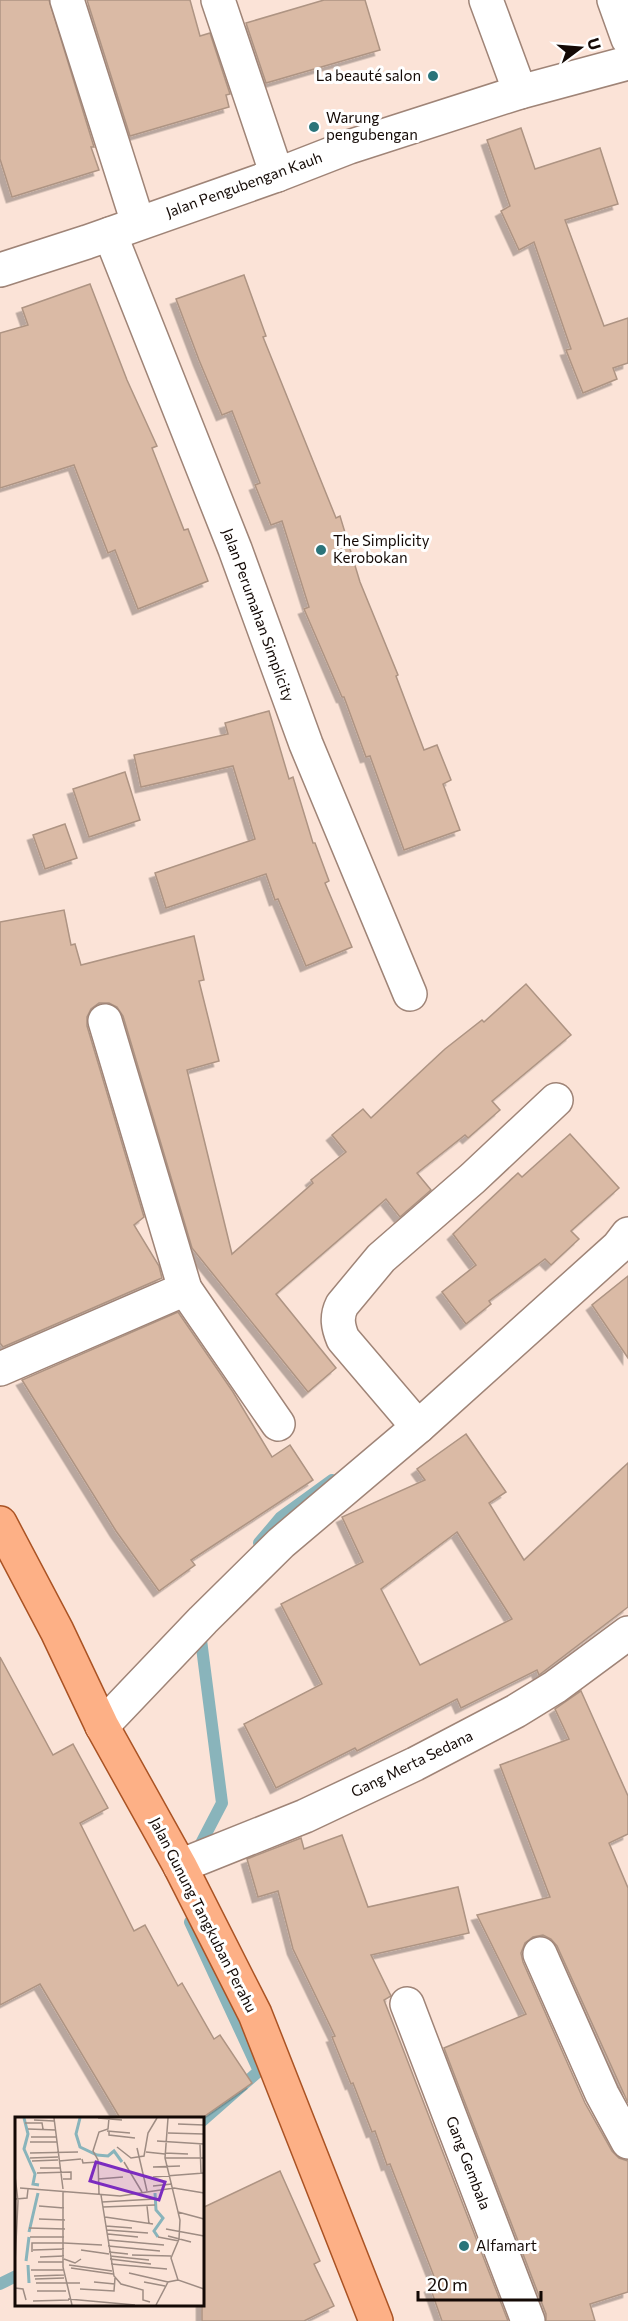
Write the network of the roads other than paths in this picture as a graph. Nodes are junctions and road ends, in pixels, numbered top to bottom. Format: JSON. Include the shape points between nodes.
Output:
{"nodes":[{"id":1,"x":67,"y":0,"type":"edge"},
{"id":2,"x":218,"y":0,"type":"edge"},
{"id":3,"x":486,"y":0,"type":"edge"},
{"id":4,"x":614,"y":0,"type":"edge"},
{"id":5,"x":628,"y":39,"type":"edge"},
{"id":6,"x":628,"y":63,"type":"edge"},
{"id":7,"x":520,"y":92,"type":"junction"},
{"id":8,"x":277,"y":175,"type":"junction"},
{"id":9,"x":124,"y":228,"type":"junction"},
{"id":10,"x":0,"y":270,"type":"edge"},
{"id":11,"x":410,"y":994,"type":"dead end"},
{"id":12,"x":105,"y":1021,"type":"dead end"},
{"id":13,"x":556,"y":1100,"type":"dead end"},
{"id":14,"x":628,"y":1234,"type":"edge"},
{"id":15,"x":185,"y":1289,"type":"junction"},
{"id":16,"x":0,"y":1369,"type":"edge"},
{"id":17,"x":278,"y":1424,"type":"dead end"},
{"id":18,"x":418,"y":1428,"type":"junction"},
{"id":19,"x":0,"y":1523,"type":"edge"},
{"id":20,"x":628,"y":1633,"type":"edge"},
{"id":21,"x":102,"y":1726,"type":"junction"},
{"id":22,"x":180,"y":1866,"type":"junction"},
{"id":23,"x":540,"y":1954,"type":"dead end"},
{"id":24,"x":408,"y":2004,"type":"dead end"},
{"id":25,"x":628,"y":2142,"type":"edge"},
{"id":26,"x":376,"y":2321,"type":"edge"},
{"id":27,"x":528,"y":2321,"type":"edge"}],
"edges":[{"from":1,"to":9,"type":"street","name":"Jalan Perumahan Simplicity"},
{"from":2,"to":8,"type":"street"},
{"from":3,"to":7,"type":"street"},
{"from":4,"to":5,"type":"street"},
{"from":6,"to":7,"type":"street","name":"Jalan Pengubengan Kauh"},
{"from":7,"to":8,"type":"street","name":"Jalan Pengubengan Kauh","via":[[349,147]]},
{"from":8,"to":9,"type":"street","name":"Jalan Pengubengan Kauh"},
{"from":9,"to":10,"type":"street","name":"Jalan Pengubengan Kauh"},
{"from":9,"to":11,"type":"street","name":"Jalan Perumahan Simplicity","via":[[306,744]]},
{"from":12,"to":15,"type":"street"},
{"from":13,"to":18,"type":"street","via":[[381,1258],[337,1314],[343,1339]]},
{"from":14,"to":18,"type":"street"},
{"from":15,"to":16,"type":"street"},
{"from":15,"to":17,"type":"street"},
{"from":18,"to":21,"type":"street","via":[[281,1543]]},
{"from":19,"to":21,"type":"main road","name":"Jalan Gunung Tangkuban Perahu"},
{"from":20,"to":22,"type":"street","name":"Gang Merta Sedana","via":[[526,1705],[415,1764],[305,1816]]},
{"from":21,"to":22,"type":"main road","name":"Jalan Gunung Tangkuban Perahu"},
{"from":22,"to":26,"type":"main road","name":"Jalan Gunung Tangkuban Perahu","via":[[255,2014]]},
{"from":23,"to":25,"type":"street","via":[[602,2094]]},
{"from":24,"to":27,"type":"street","name":"Gang Gembala"}]}
